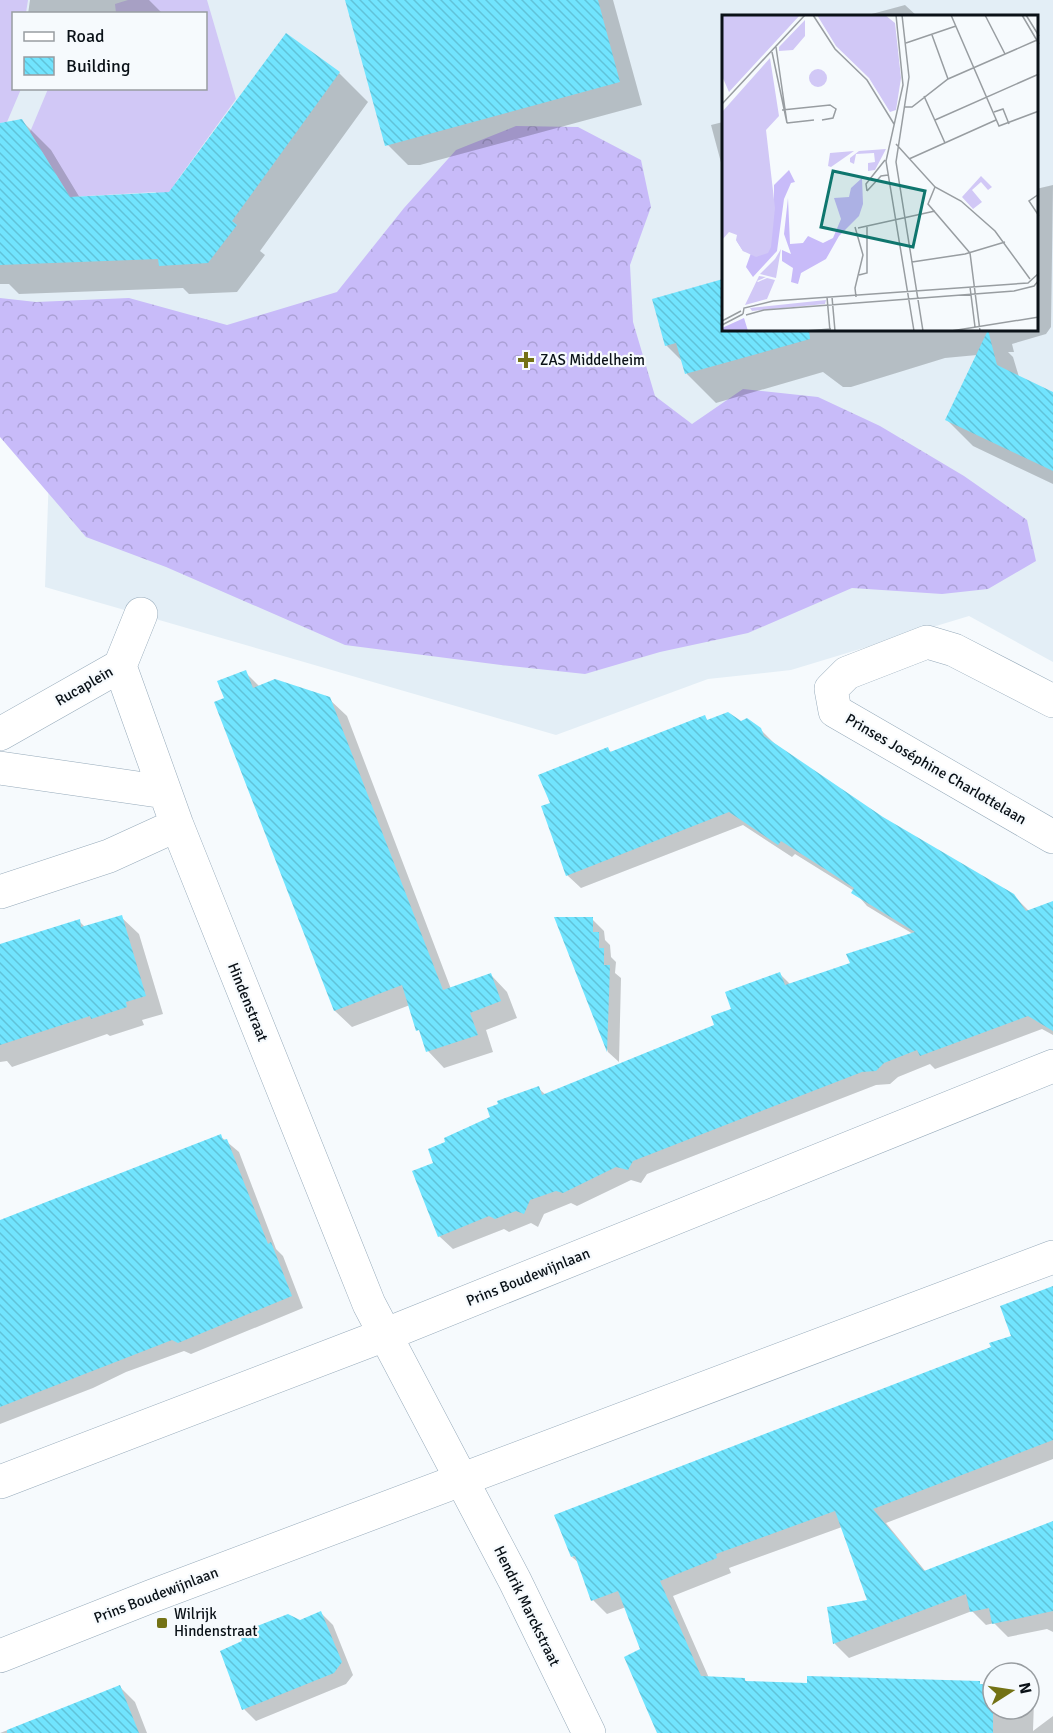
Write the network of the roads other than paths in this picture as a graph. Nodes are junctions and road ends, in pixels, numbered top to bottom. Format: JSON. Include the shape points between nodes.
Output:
{"nodes":[{"id":1,"x":141,"y":614,"type":"dead end"},
{"id":2,"x":120,"y":666,"type":"junction"},
{"id":3,"x":1053,"y":701,"type":"edge"},
{"id":4,"x":0,"y":734,"type":"edge"},
{"id":5,"x":0,"y":768,"type":"edge"},
{"id":6,"x":165,"y":792,"type":"junction"},
{"id":7,"x":177,"y":825,"type":"junction"},
{"id":8,"x":1053,"y":837,"type":"edge"},
{"id":9,"x":0,"y":892,"type":"edge"},
{"id":10,"x":1053,"y":1066,"type":"edge"},
{"id":11,"x":1053,"y":1257,"type":"edge"},
{"id":12,"x":387,"y":1334,"type":"junction"},
{"id":13,"x":463,"y":1480,"type":"junction"},
{"id":14,"x":0,"y":1482,"type":"edge"},
{"id":15,"x":0,"y":1656,"type":"edge"},
{"id":16,"x":589,"y":1733,"type":"edge"}],
"edges":[{"from":1,"to":2,"type":"street","name":"Rucaplein"},
{"from":2,"to":4,"type":"street","name":"Rucaplein"},
{"from":2,"to":6,"type":"street","name":"Hindenstraat"},
{"from":3,"to":8,"type":"street","name":"Prinses Joséphine Charlottelaan","via":[[954,650],[927,642],[847,673],[831,690],[835,711]]},
{"from":5,"to":6,"type":"street"},
{"from":6,"to":7,"type":"street","name":"Hindenstraat"},
{"from":7,"to":9,"type":"street","via":[[109,856]]},
{"from":7,"to":12,"type":"street","name":"Hindenstraat","via":[[369,1304]]},
{"from":10,"to":12,"type":"street","name":"Prins Boudewijnlaan"},
{"from":11,"to":13,"type":"street","name":"Prins Boudewijnlaan"},
{"from":12,"to":13,"type":"street","name":"Hindenstraat"},
{"from":12,"to":14,"type":"street","name":"Prins Boudewijnlaan"},
{"from":13,"to":15,"type":"street","name":"Prins Boudewijnlaan"},
{"from":13,"to":16,"type":"street","name":"Hendrik Marckstraat"}]}
